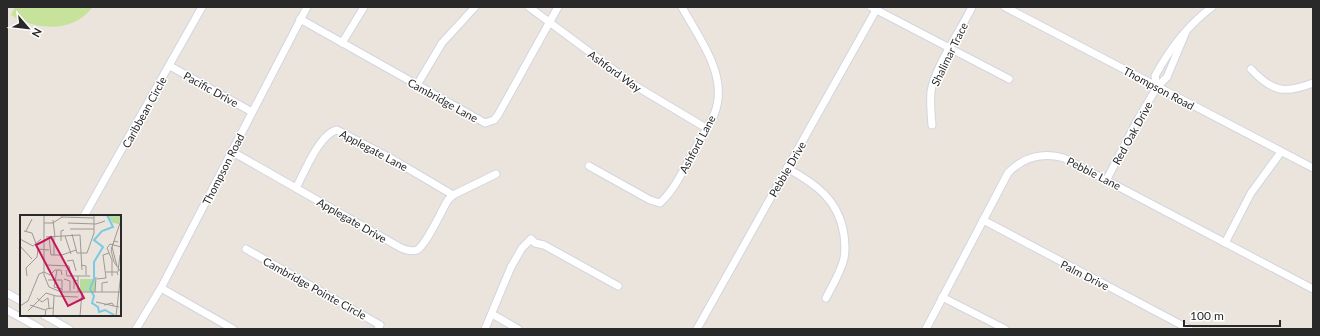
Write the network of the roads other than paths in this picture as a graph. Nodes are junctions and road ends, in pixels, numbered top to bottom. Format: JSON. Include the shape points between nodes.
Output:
{"nodes":[{"id":1,"x":202,"y":7,"type":"edge"},
{"id":2,"x":306,"y":7,"type":"edge"},
{"id":3,"x":364,"y":7,"type":"edge"},
{"id":4,"x":475,"y":7,"type":"edge"},
{"id":5,"x":529,"y":7,"type":"edge"},
{"id":6,"x":558,"y":7,"type":"edge"},
{"id":7,"x":682,"y":7,"type":"edge"},
{"id":8,"x":972,"y":7,"type":"edge"},
{"id":9,"x":1005,"y":7,"type":"edge"},
{"id":10,"x":1212,"y":7,"type":"edge"},
{"id":11,"x":873,"y":8,"type":"edge"},
{"id":12,"x":300,"y":19,"type":"junction"},
{"id":13,"x":550,"y":23,"type":"junction"},
{"id":14,"x":1185,"y":34,"type":"junction"},
{"id":15,"x":342,"y":43,"type":"junction"},
{"id":16,"x":950,"y":50,"type":"junction"},
{"id":17,"x":170,"y":66,"type":"junction"},
{"id":18,"x":1251,"y":69,"type":"dead end"},
{"id":19,"x":1009,"y":79,"type":"dead end"},
{"id":20,"x":1313,"y":83,"type":"edge"},
{"id":21,"x":417,"y":85,"type":"junction"},
{"id":22,"x":1157,"y":87,"type":"junction"},
{"id":23,"x":252,"y":112,"type":"junction"},
{"id":24,"x":932,"y":125,"type":"dead end"},
{"id":25,"x":706,"y":128,"type":"junction"},
{"id":26,"x":232,"y":151,"type":"junction"},
{"id":27,"x":1281,"y":152,"type":"junction"},
{"id":28,"x":589,"y":166,"type":"dead end"},
{"id":29,"x":787,"y":168,"type":"junction"},
{"id":30,"x":1313,"y":168,"type":"edge"},
{"id":31,"x":496,"y":174,"type":"dead end"},
{"id":32,"x":1106,"y":179,"type":"junction"},
{"id":33,"x":296,"y":188,"type":"junction"},
{"id":34,"x":453,"y":195,"type":"junction"},
{"id":35,"x":85,"y":215,"type":"edge"},
{"id":36,"x":983,"y":220,"type":"junction"},
{"id":37,"x":1225,"y":242,"type":"junction"},
{"id":38,"x":246,"y":249,"type":"dead end"},
{"id":39,"x":618,"y":286,"type":"dead end"},
{"id":40,"x":161,"y":288,"type":"junction"},
{"id":41,"x":1313,"y":289,"type":"edge"},
{"id":42,"x":7,"y":293,"type":"edge"},
{"id":43,"x":942,"y":297,"type":"junction"},
{"id":44,"x":826,"y":298,"type":"dead end"},
{"id":45,"x":20,"y":300,"type":"edge"},
{"id":46,"x":7,"y":310,"type":"edge"},
{"id":47,"x":492,"y":314,"type":"junction"},
{"id":48,"x":46,"y":316,"type":"edge"},
{"id":49,"x":41,"y":329,"type":"edge"},
{"id":50,"x":69,"y":329,"type":"edge"},
{"id":51,"x":136,"y":329,"type":"edge"},
{"id":52,"x":233,"y":329,"type":"edge"},
{"id":53,"x":378,"y":329,"type":"edge"},
{"id":54,"x":485,"y":329,"type":"edge"},
{"id":55,"x":518,"y":329,"type":"edge"},
{"id":56,"x":697,"y":329,"type":"edge"},
{"id":57,"x":926,"y":329,"type":"edge"},
{"id":58,"x":1005,"y":329,"type":"edge"},
{"id":59,"x":1188,"y":329,"type":"edge"}],
"edges":[{"from":1,"to":17,"type":"street","name":"Caribbean Circle"},
{"from":2,"to":12,"type":"street","name":"Thompson Road"},
{"from":3,"to":15,"type":"street"},
{"from":4,"to":21,"type":"street","via":[[442,43]]},
{"from":5,"to":13,"type":"street","name":"Ashford Way"},
{"from":6,"to":13,"type":"street","name":"Cambridge Lane"},
{"from":7,"to":25,"type":"street","name":"Ashford Lane","via":[[712,63],[718,80],[716,109]]},
{"from":8,"to":16,"type":"street","name":"Shalimar Trace"},
{"from":9,"to":22,"type":"street","name":"Thompson Road"},
{"from":10,"to":14,"type":"street"},
{"from":11,"to":16,"type":"street"},
{"from":11,"to":29,"type":"street","name":"Pebble Drive"},
{"from":12,"to":15,"type":"street","name":"Cambridge Lane"},
{"from":12,"to":23,"type":"street","name":"Thompson Road"},
{"from":13,"to":21,"type":"street","name":"Cambridge Lane","via":[[494,120],[486,123]]},
{"from":13,"to":25,"type":"street","name":"Ashford Way","via":[[634,85]]},
{"from":14,"to":22,"type":"street","name":"Red Oak Drive","via":[[1167,77]]},
{"from":14,"to":22,"type":"street","via":[[1168,53],[1155,76]]},
{"from":15,"to":21,"type":"street","name":"Cambridge Lane"},
{"from":16,"to":19,"type":"street"},
{"from":16,"to":24,"type":"street","name":"Shalimar Trace","via":[[931,90]]},
{"from":17,"to":23,"type":"street","name":"Pacific Drive"},
{"from":17,"to":35,"type":"street","name":"Caribbean Circle"},
{"from":18,"to":20,"type":"street","via":[[1266,84],[1280,89],[1292,90]]},
{"from":22,"to":27,"type":"street","name":"Thompson Road"},
{"from":22,"to":32,"type":"street","name":"Red Oak Drive"},
{"from":23,"to":26,"type":"street","name":"Thompson Road"},
{"from":25,"to":28,"type":"street","name":"Ashford Lane","via":[[669,194],[660,203]]},
{"from":26,"to":33,"type":"street","name":"Applegate Drive"},
{"from":26,"to":40,"type":"street","name":"Thompson Road"},
{"from":27,"to":30,"type":"street","name":"Thompson Road"},
{"from":27,"to":37,"type":"street","via":[[1251,193]]},
{"from":29,"to":44,"type":"street","via":[[821,190],[835,206],[841,220],[845,255],[839,275]]},
{"from":29,"to":56,"type":"street","name":"Pebble Drive"},
{"from":31,"to":34,"type":"street"},
{"from":32,"to":36,"type":"street","name":"Pebble Lane","via":[[1058,156],[1029,158],[1008,173]]},
{"from":32,"to":37,"type":"street","name":"Pebble Lane"},
{"from":33,"to":34,"type":"street","name":"Applegate Drive","via":[[411,251],[419,248],[425,241]]},
{"from":33,"to":34,"type":"street","name":"Applegate Lane","via":[[322,141],[328,134],[337,130]]},
{"from":36,"to":43,"type":"street","name":"Pebble Lane"},
{"from":36,"to":59,"type":"street","name":"Palm Drive"},
{"from":37,"to":41,"type":"street","name":"Pebble Lane"},
{"from":38,"to":53,"type":"street","name":"Cambridge Pointe Circle","via":[[380,325]]},
{"from":39,"to":47,"type":"street","via":[[531,239],[522,248],[511,267]]},
{"from":40,"to":51,"type":"street","name":"Thompson Road"},
{"from":40,"to":52,"type":"street"},
{"from":42,"to":45,"type":"street"},
{"from":43,"to":57,"type":"street","name":"Pebble Lane"},
{"from":43,"to":58,"type":"street"},
{"from":46,"to":49,"type":"street"},
{"from":47,"to":54,"type":"street"},
{"from":47,"to":55,"type":"street"},
{"from":48,"to":50,"type":"street"}]}
